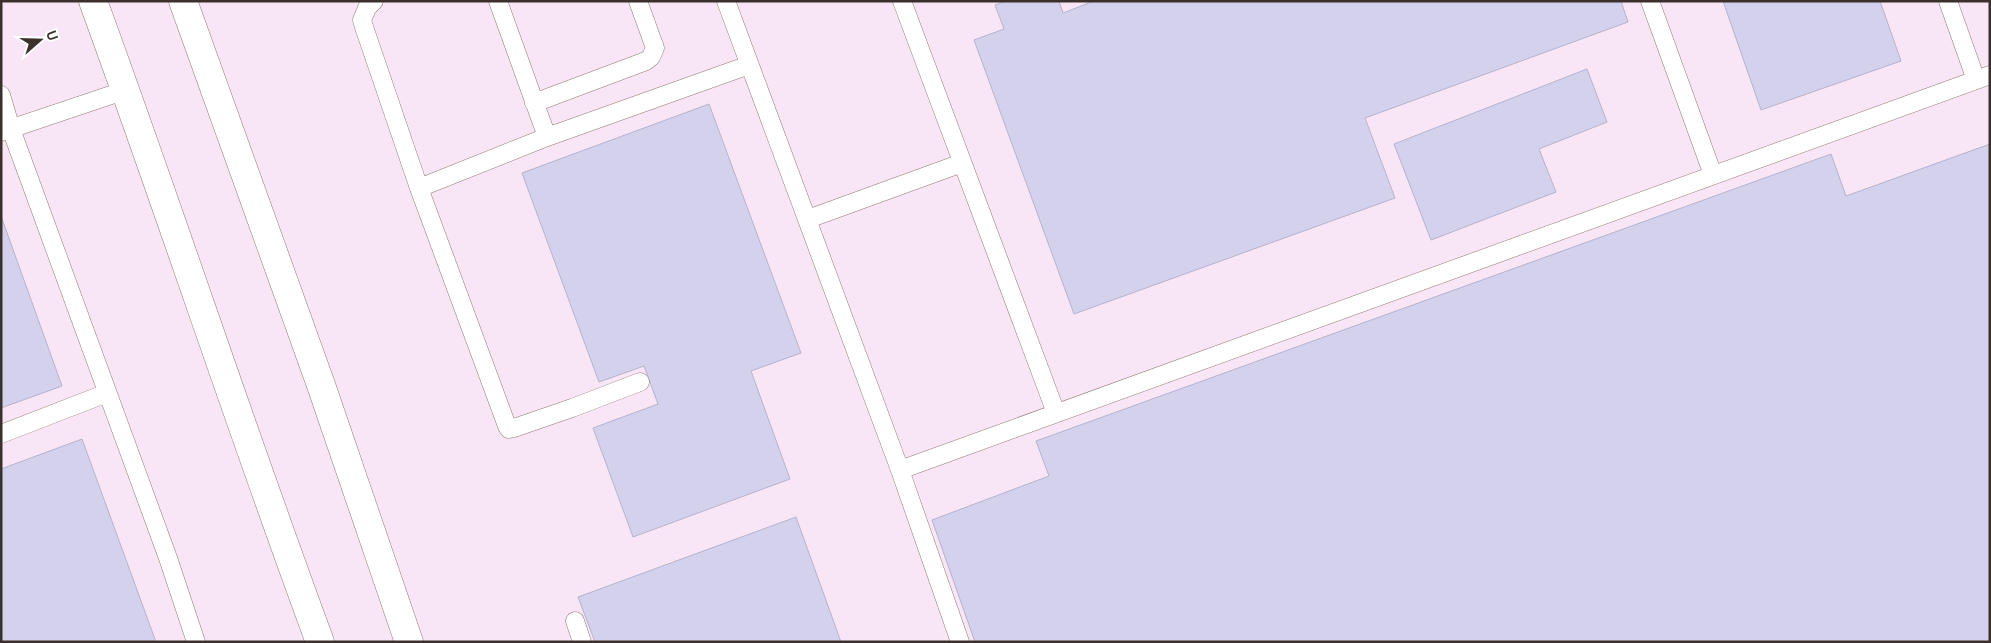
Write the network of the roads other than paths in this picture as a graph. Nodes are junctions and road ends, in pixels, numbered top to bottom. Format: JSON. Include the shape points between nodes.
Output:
{"nodes":[{"id":1,"x":93,"y":1,"type":"edge"},
{"id":2,"x":183,"y":1,"type":"edge"},
{"id":3,"x":374,"y":1,"type":"edge"},
{"id":4,"x":498,"y":1,"type":"edge"},
{"id":5,"x":638,"y":1,"type":"edge"},
{"id":6,"x":726,"y":1,"type":"edge"},
{"id":7,"x":1650,"y":1,"type":"edge"},
{"id":8,"x":1948,"y":1,"type":"edge"},
{"id":9,"x":908,"y":3,"type":"edge"},
{"id":10,"x":749,"y":65,"type":"junction"},
{"id":11,"x":1983,"y":78,"type":"edge"},
{"id":12,"x":126,"y":90,"type":"junction"},
{"id":13,"x":1,"y":95,"type":"edge"},
{"id":14,"x":534,"y":103,"type":"junction"},
{"id":15,"x":6,"y":130,"type":"edge"},
{"id":16,"x":547,"y":137,"type":"junction"},
{"id":17,"x":962,"y":163,"type":"junction"},
{"id":18,"x":1713,"y":175,"type":"junction"},
{"id":19,"x":419,"y":188,"type":"junction"},
{"id":20,"x":808,"y":219,"type":"junction"},
{"id":21,"x":640,"y":382,"type":"dead end"},
{"id":22,"x":107,"y":393,"type":"junction"},
{"id":23,"x":1056,"y":413,"type":"junction"},
{"id":24,"x":1,"y":434,"type":"edge"},
{"id":25,"x":900,"y":470,"type":"junction"},
{"id":26,"x":575,"y":621,"type":"dead end"},
{"id":27,"x":196,"y":642,"type":"edge"},
{"id":28,"x":320,"y":642,"type":"edge"},
{"id":29,"x":410,"y":642,"type":"edge"},
{"id":30,"x":582,"y":642,"type":"edge"},
{"id":31,"x":960,"y":642,"type":"edge"}],
"edges":[{"from":1,"to":12,"type":"street"},
{"from":2,"to":29,"type":"street"},
{"from":3,"to":19,"type":"lane","via":[[362,20]]},
{"from":4,"to":14,"type":"lane"},
{"from":5,"to":14,"type":"lane","via":[[655,48],[651,57]]},
{"from":6,"to":10,"type":"lane"},
{"from":7,"to":18,"type":"lane"},
{"from":8,"to":11,"type":"lane"},
{"from":9,"to":17,"type":"lane"},
{"from":10,"to":16,"type":"lane"},
{"from":10,"to":20,"type":"lane"},
{"from":11,"to":18,"type":"lane"},
{"from":12,"to":15,"type":"lane"},
{"from":12,"to":28,"type":"street"},
{"from":13,"to":15,"type":"lane"},
{"from":14,"to":16,"type":"lane"},
{"from":15,"to":22,"type":"lane"},
{"from":16,"to":19,"type":"lane"},
{"from":17,"to":20,"type":"lane"},
{"from":17,"to":23,"type":"lane"},
{"from":18,"to":23,"type":"lane"},
{"from":19,"to":21,"type":"lane","via":[[510,429]]},
{"from":20,"to":25,"type":"lane"},
{"from":22,"to":24,"type":"lane"},
{"from":22,"to":27,"type":"lane"},
{"from":23,"to":25,"type":"lane"},
{"from":25,"to":31,"type":"lane"},
{"from":26,"to":30,"type":"lane"}]}
